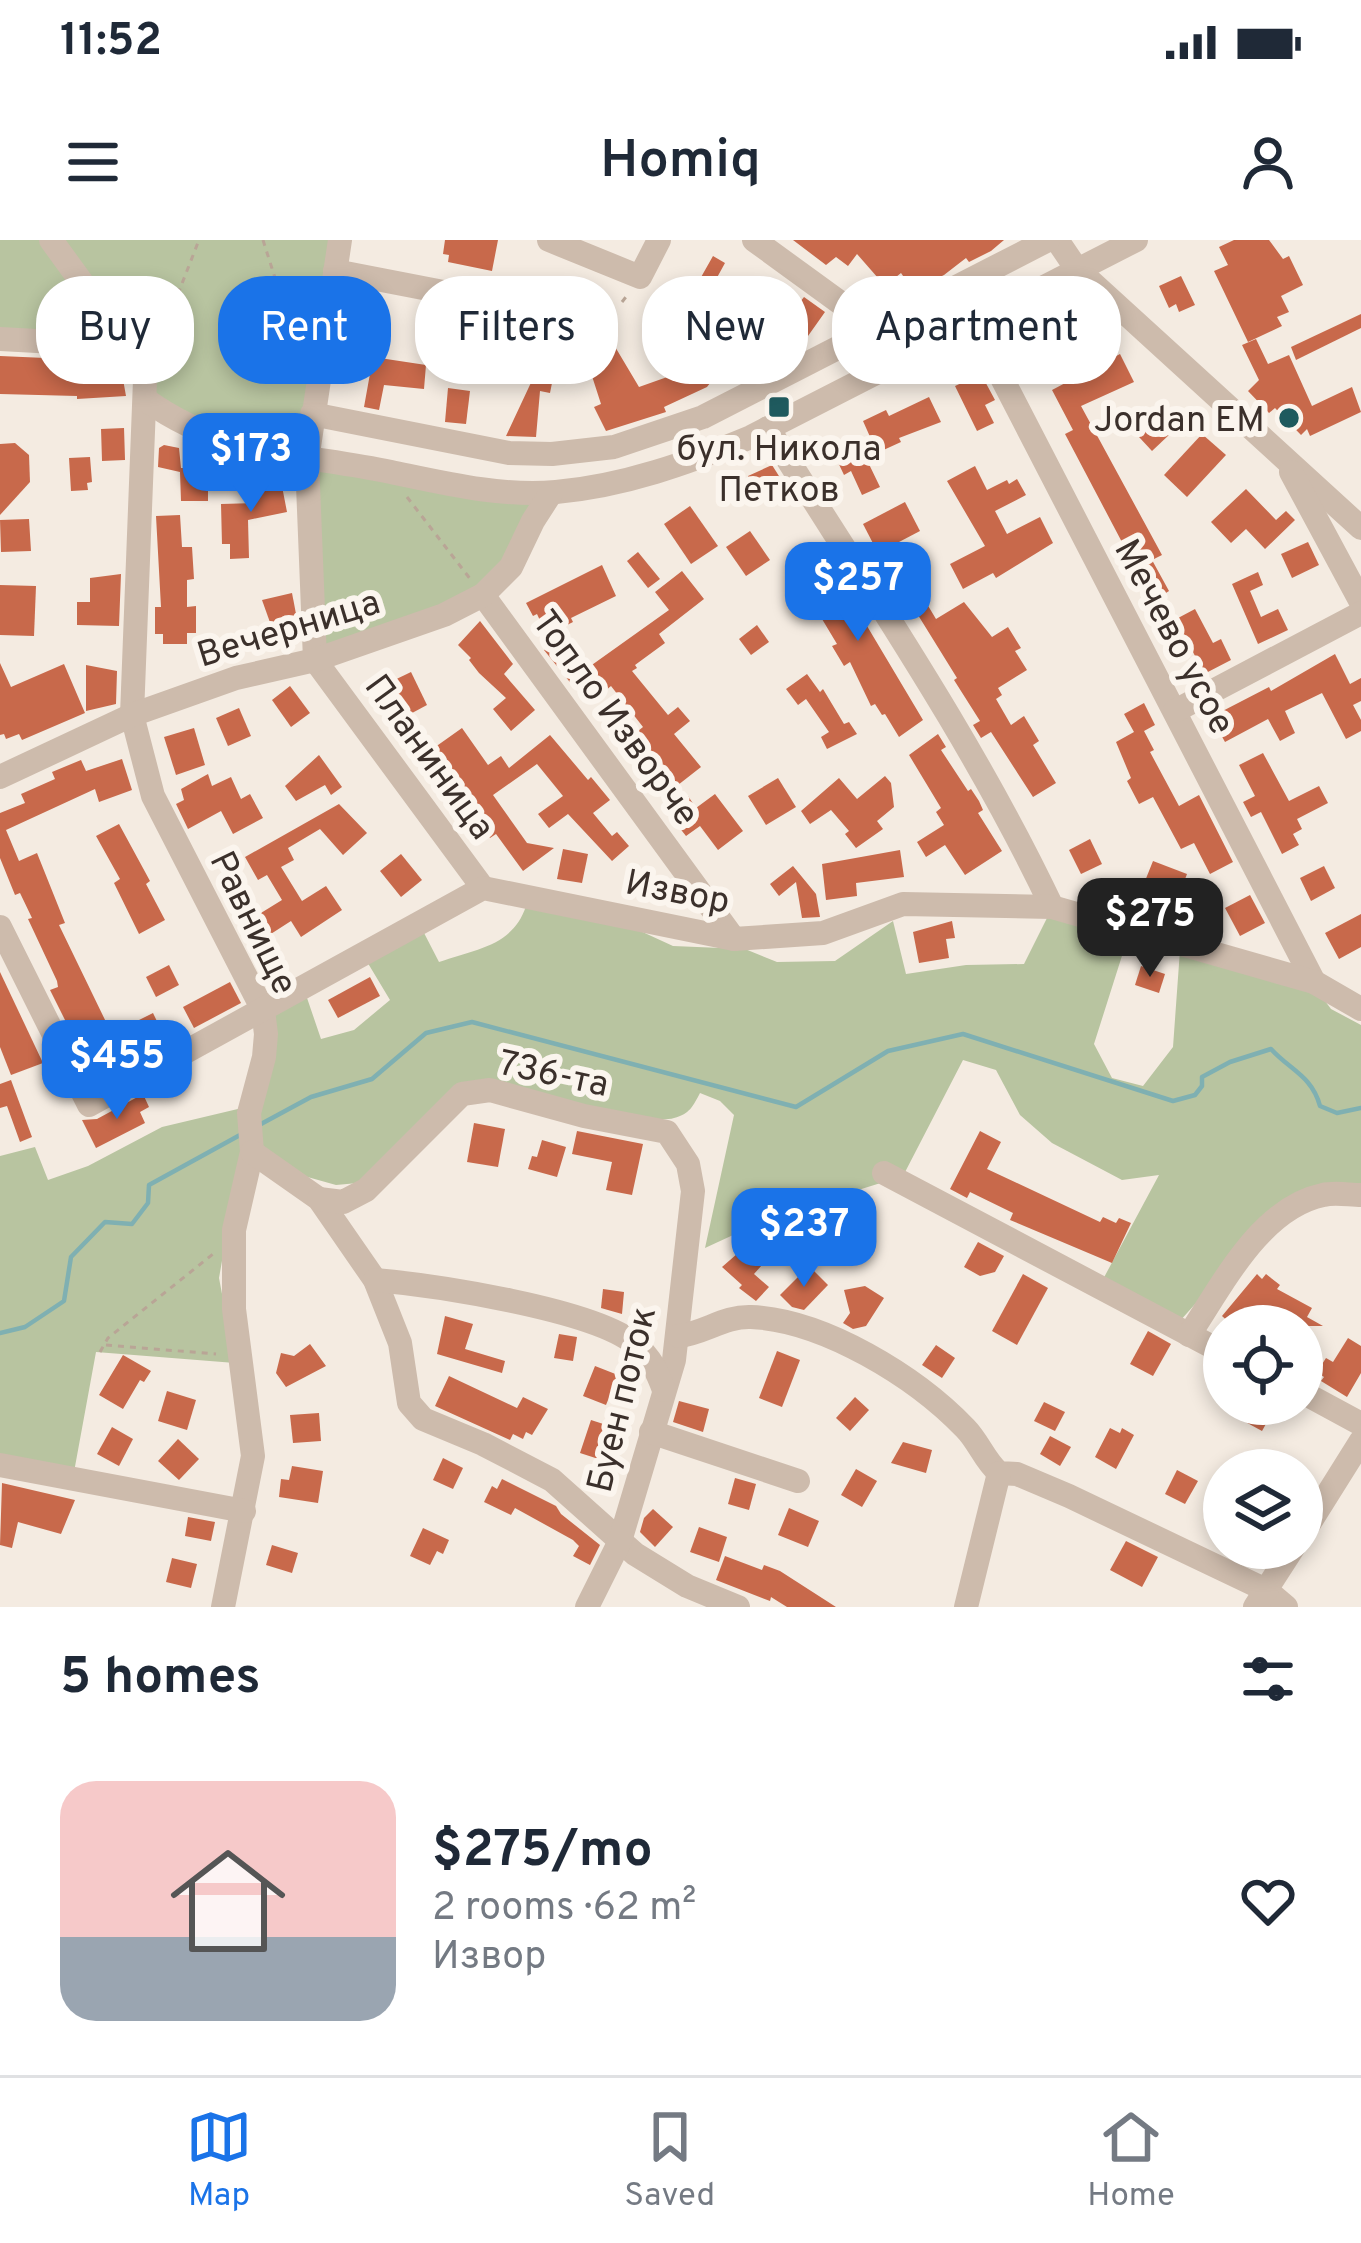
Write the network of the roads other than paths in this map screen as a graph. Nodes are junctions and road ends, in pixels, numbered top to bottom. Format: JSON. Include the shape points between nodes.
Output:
{"nodes":[{"id":1,"x":51,"y":240,"type":"edge"},
{"id":2,"x":340,"y":240,"type":"edge"},
{"id":3,"x":549,"y":240,"type":"edge"},
{"id":4,"x":659,"y":240,"type":"edge"},
{"id":5,"x":754,"y":240,"type":"edge"},
{"id":6,"x":1052,"y":240,"type":"edge"},
{"id":7,"x":1136,"y":240,"type":"edge"},
{"id":8,"x":1076,"y":268,"type":"junction"},
{"id":9,"x":335,"y":271,"type":"junction"},
{"id":10,"x":77,"y":276,"type":"edge"},
{"id":11,"x":980,"y":276,"type":"edge"},
{"id":12,"x":1061,"y":276,"type":"edge"},
{"id":13,"x":415,"y":286,"type":"edge"},
{"id":14,"x":832,"y":297,"type":"edge"},
{"id":15,"x":0,"y":339,"type":"edge"},
{"id":16,"x":36,"y":341,"type":"edge"},
{"id":17,"x":832,"y":350,"type":"edge"},
{"id":18,"x":144,"y":384,"type":"edge"},
{"id":19,"x":855,"y":384,"type":"edge"},
{"id":20,"x":1005,"y":384,"type":"edge"},
{"id":21,"x":146,"y":390,"type":"junction"},
{"id":22,"x":312,"y":415,"type":"junction"},
{"id":23,"x":768,"y":428,"type":"junction"},
{"id":24,"x":1281,"y":454,"type":"junction"},
{"id":25,"x":307,"y":460,"type":"junction"},
{"id":26,"x":551,"y":493,"type":"junction"},
{"id":27,"x":1361,"y":528,"type":"edge"},
{"id":28,"x":483,"y":595,"type":"junction"},
{"id":29,"x":1361,"y":602,"type":"edge"},
{"id":30,"x":1361,"y":613,"type":"edge"},
{"id":31,"x":315,"y":661,"type":"junction"},
{"id":32,"x":1175,"y":711,"type":"junction"},
{"id":33,"x":132,"y":716,"type":"junction"},
{"id":34,"x":0,"y":777,"type":"edge"},
{"id":35,"x":483,"y":888,"type":"junction"},
{"id":36,"x":1052,"y":907,"type":"junction"},
{"id":37,"x":0,"y":927,"type":"edge"},
{"id":38,"x":734,"y":940,"type":"junction"},
{"id":39,"x":1314,"y":982,"type":"junction"},
{"id":40,"x":1361,"y":1009,"type":"edge"},
{"id":41,"x":263,"y":1010,"type":"junction"},
{"id":42,"x":670,"y":1135,"type":"joint"},
{"id":43,"x":252,"y":1152,"type":"junction"},
{"id":44,"x":884,"y":1173,"type":"dead end"},
{"id":45,"x":1361,"y":1195,"type":"edge"},
{"id":46,"x":319,"y":1199,"type":"junction"},
{"id":47,"x":375,"y":1280,"type":"junction"},
{"id":48,"x":1189,"y":1335,"type":"junction"},
{"id":49,"x":679,"y":1336,"type":"junction"},
{"id":50,"x":1203,"y":1342,"type":"edge"},
{"id":51,"x":664,"y":1390,"type":"junction"},
{"id":52,"x":1323,"y":1404,"type":"edge"},
{"id":53,"x":1361,"y":1424,"type":"edge"},
{"id":54,"x":651,"y":1432,"type":"junction"},
{"id":55,"x":1361,"y":1441,"type":"edge"},
{"id":56,"x":0,"y":1465,"type":"edge"},
{"id":57,"x":999,"y":1473,"type":"junction"},
{"id":58,"x":798,"y":1481,"type":"dead end"},
{"id":59,"x":1323,"y":1502,"type":"edge"},
{"id":60,"x":244,"y":1511,"type":"junction"},
{"id":61,"x":620,"y":1541,"type":"junction"},
{"id":62,"x":1280,"y":1569,"type":"edge"},
{"id":63,"x":1260,"y":1599,"type":"edge"},
{"id":64,"x":223,"y":1607,"type":"edge"},
{"id":65,"x":586,"y":1607,"type":"edge"},
{"id":66,"x":738,"y":1607,"type":"edge"},
{"id":67,"x":966,"y":1607,"type":"edge"},
{"id":68,"x":1286,"y":1607,"type":"edge"}],
"edges":[{"from":1,"to":10,"type":"street"},
{"from":2,"to":9,"type":"street","name":"Планиница"},
{"from":3,"to":4,"type":"street","via":[[640,278]]},
{"from":5,"to":14,"type":"street"},
{"from":6,"to":8,"type":"street"},
{"from":6,"to":11,"type":"street"},
{"from":7,"to":8,"type":"street"},
{"from":8,"to":12,"type":"street"},
{"from":8,"to":24,"type":"street"},
{"from":9,"to":13,"type":"street"},
{"from":9,"to":22,"type":"street","name":"Планиница"},
{"from":15,"to":16,"type":"street"},
{"from":17,"to":22,"type":"street","via":[[703,417],[614,447],[509,453]]},
{"from":18,"to":21,"type":"street"},
{"from":19,"to":23,"type":"street"},
{"from":20,"to":32,"type":"street","name":"Мечево усое"},
{"from":21,"to":25,"type":"street","via":[[175,421],[220,442]]},
{"from":21,"to":33,"type":"street","name":"Равнище"},
{"from":22,"to":25,"type":"street","name":"Планиница"},
{"from":23,"to":26,"type":"street","via":[[615,484]]},
{"from":23,"to":36,"type":"street","via":[[955,729]]},
{"from":24,"to":27,"type":"street"},
{"from":24,"to":29,"type":"street"},
{"from":25,"to":26,"type":"street","via":[[452,486]]},
{"from":25,"to":31,"type":"street","name":"Планиница"},
{"from":26,"to":28,"type":"street","name":"Вечерница","via":[[511,567]]},
{"from":28,"to":31,"type":"street","name":"Вечерница"},
{"from":28,"to":38,"type":"street","name":"Топло Изворче"},
{"from":30,"to":32,"type":"street"},
{"from":31,"to":33,"type":"street","name":"Вечерница","via":[[236,678]]},
{"from":31,"to":35,"type":"street","name":"Планиница"},
{"from":32,"to":39,"type":"street","name":"Мечево усое"},
{"from":33,"to":34,"type":"street","name":"Вечерница"},
{"from":33,"to":41,"type":"street","name":"Равнище","via":[[153,796]]},
{"from":35,"to":38,"type":"street","name":"Извор"},
{"from":35,"to":41,"type":"street"},
{"from":36,"to":38,"type":"street","name":"Извор","via":[[903,904],[823,933]]},
{"from":36,"to":39,"type":"street","name":"Извор"},
{"from":37,"to":41,"type":"street","via":[[89,1105]]},
{"from":39,"to":40,"type":"street","name":"Извор"},
{"from":41,"to":43,"type":"street","name":"Равнище","via":[[264,1058],[249,1113]]},
{"from":42,"to":46,"type":"street","name":"736-та","via":[[490,1090],[462,1094],[366,1190],[343,1202]]},
{"from":42,"to":49,"type":"street","name":"Буен поток","via":[[693,1190]]},
{"from":43,"to":46,"type":"street"},
{"from":43,"to":60,"type":"street","name":"Равнище","via":[[234,1238],[234,1309],[253,1456]]},
{"from":44,"to":48,"type":"street"},
{"from":45,"to":48,"type":"street","via":[[1325,1194],[1294,1205],[1261,1234]]},
{"from":46,"to":47,"type":"street"},
{"from":47,"to":51,"type":"street","via":[[597,1322],[654,1363]]},
{"from":47,"to":61,"type":"street","via":[[400,1343],[409,1403],[423,1419],[552,1480]]},
{"from":48,"to":50,"type":"street"},
{"from":49,"to":51,"type":"street","name":"Буен поток"},
{"from":49,"to":57,"type":"street","via":[[751,1317],[840,1343],[926,1394]]},
{"from":51,"to":54,"type":"street","name":"Буен поток"},
{"from":52,"to":53,"type":"street"},
{"from":54,"to":58,"type":"street"},
{"from":54,"to":61,"type":"street","name":"Буен поток"},
{"from":55,"to":59,"type":"street"},
{"from":56,"to":60,"type":"street"},
{"from":57,"to":63,"type":"street","via":[[1028,1479]]},
{"from":57,"to":67,"type":"street"},
{"from":60,"to":64,"type":"street","name":"Равнище"},
{"from":61,"to":65,"type":"street","name":"Буен поток"},
{"from":61,"to":66,"type":"street","via":[[670,1577]]},
{"from":62,"to":63,"type":"street"},
{"from":63,"to":68,"type":"street"}]}
